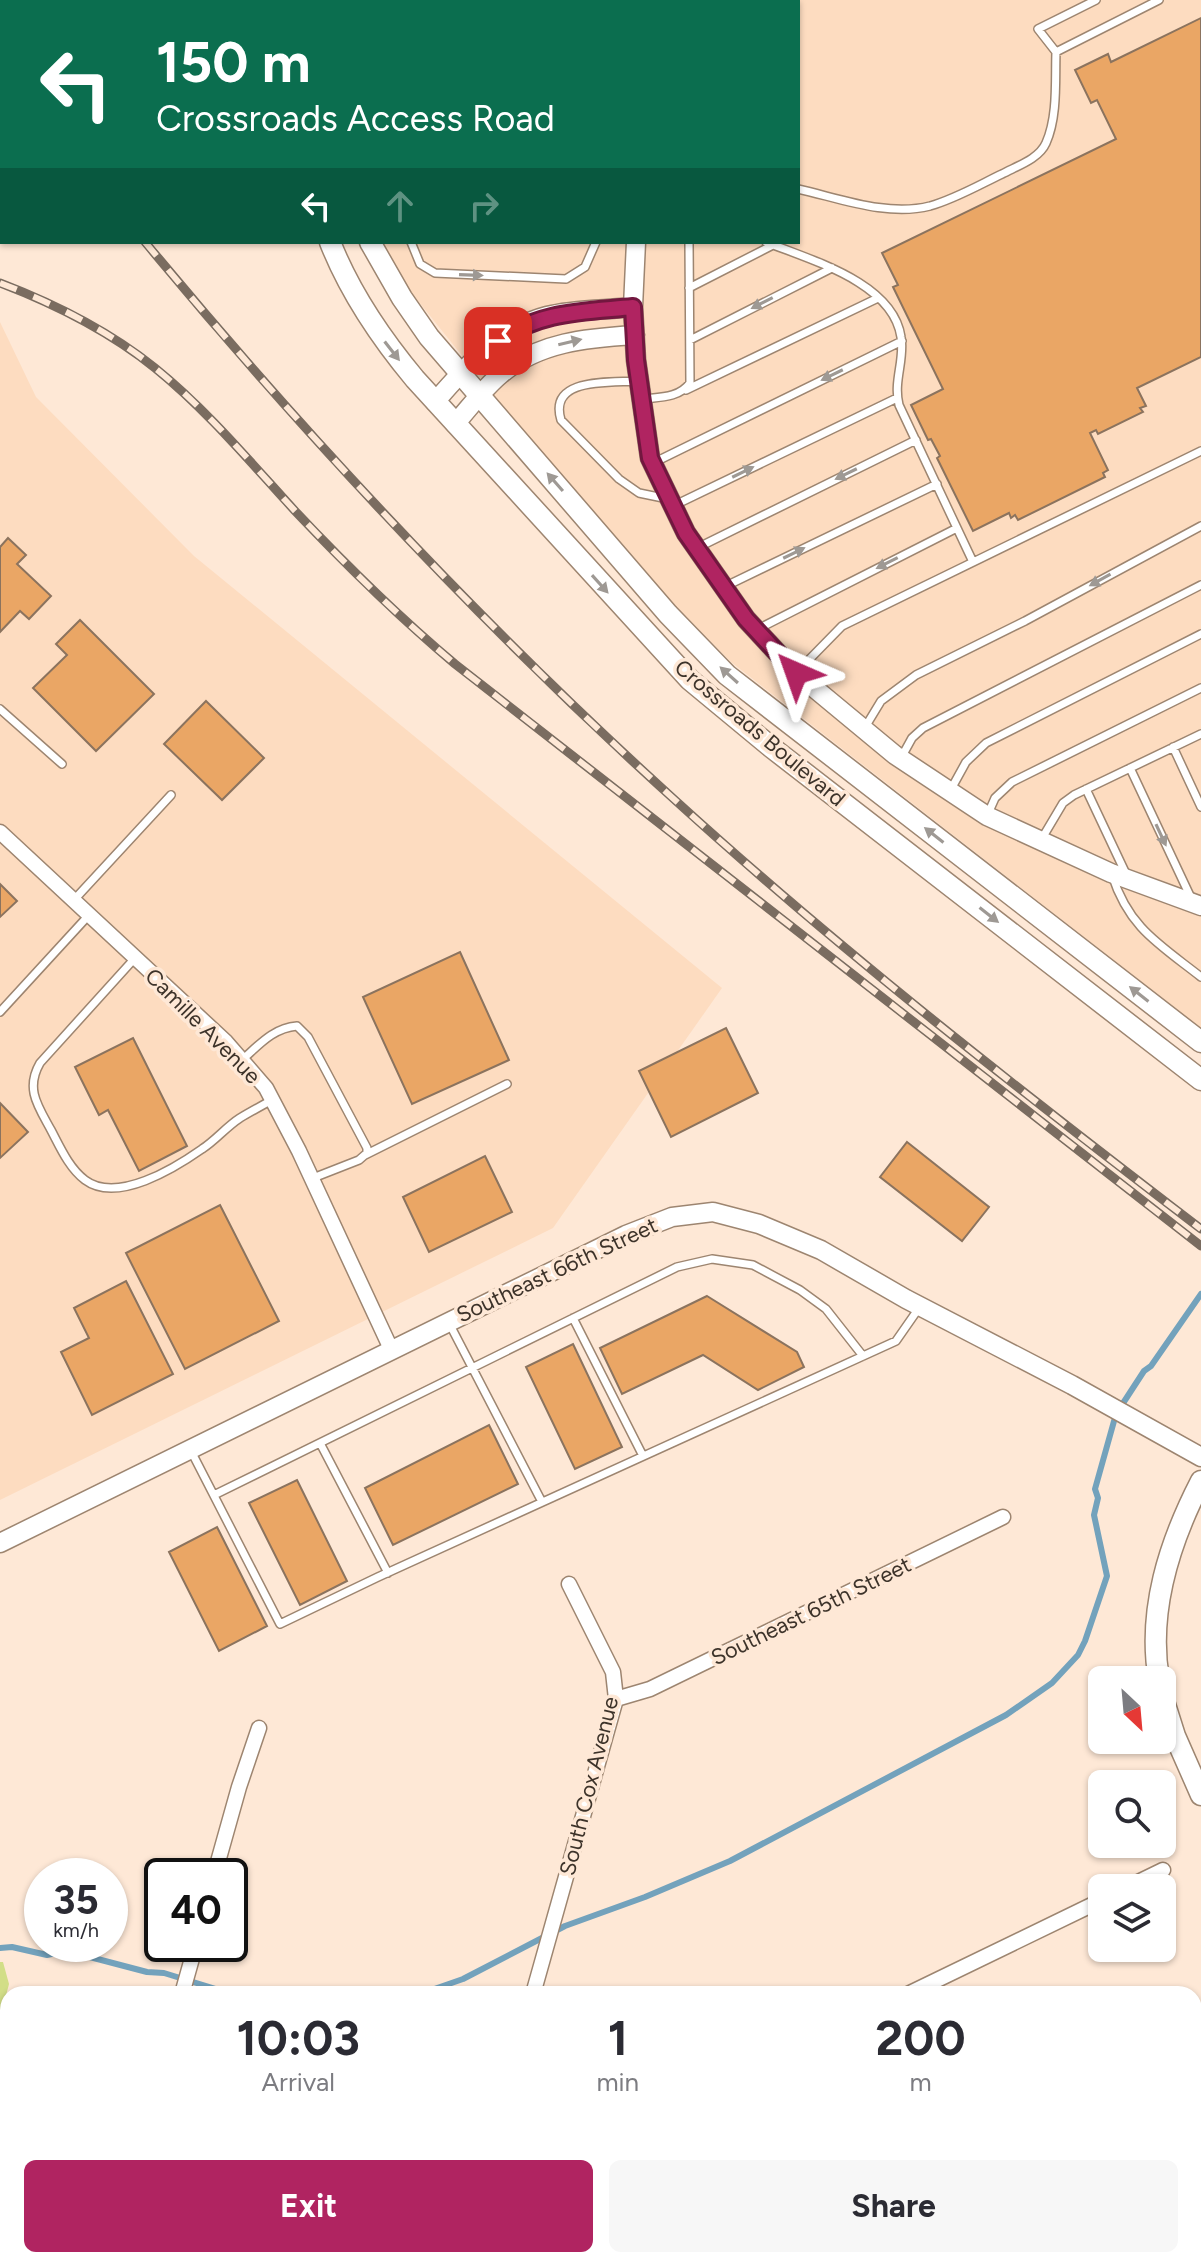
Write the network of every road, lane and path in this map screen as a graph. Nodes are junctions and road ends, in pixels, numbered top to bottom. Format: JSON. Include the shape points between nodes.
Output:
{"nodes":[{"id":1,"x":1096,"y":0,"type":"edge"},
{"id":2,"x":1131,"y":0,"type":"edge"},
{"id":3,"x":1159,"y":0,"type":"edge"},
{"id":4,"x":1137,"y":11,"type":"junction"},
{"id":5,"x":1056,"y":52,"type":"junction"},
{"id":6,"x":800,"y":189,"type":"edge"},
{"id":7,"x":331,"y":244,"type":"edge"},
{"id":8,"x":371,"y":244,"type":"edge"},
{"id":9,"x":412,"y":244,"type":"edge"},
{"id":10,"x":595,"y":244,"type":"edge"},
{"id":11,"x":636,"y":244,"type":"edge"},
{"id":12,"x":689,"y":244,"type":"edge"},
{"id":13,"x":770,"y":244,"type":"edge"},
{"id":14,"x":832,"y":268,"type":"junction"},
{"id":15,"x":689,"y":288,"type":"junction"},
{"id":16,"x":878,"y":298,"type":"junction"},
{"id":17,"x":633,"y":307,"type":"junction"},
{"id":18,"x":635,"y":335,"type":"junction"},
{"id":19,"x":690,"y":340,"type":"junction"},
{"id":20,"x":902,"y":341,"type":"junction"},
{"id":21,"x":461,"y":372,"type":"junction"},
{"id":22,"x":641,"y":390,"type":"junction"},
{"id":23,"x":686,"y":390,"type":"junction"},
{"id":24,"x":481,"y":395,"type":"junction"},
{"id":25,"x":897,"y":398,"type":"junction"},
{"id":26,"x":435,"y":402,"type":"junction"},
{"id":27,"x":455,"y":424,"type":"junction"},
{"id":28,"x":916,"y":440,"type":"junction"},
{"id":29,"x":1201,"y":451,"type":"edge"},
{"id":30,"x":653,"y":463,"type":"junction"},
{"id":31,"x":937,"y":484,"type":"junction"},
{"id":32,"x":672,"y":503,"type":"junction"},
{"id":33,"x":1201,"y":526,"type":"edge"},
{"id":34,"x":957,"y":528,"type":"junction"},
{"id":35,"x":696,"y":548,"type":"junction"},
{"id":36,"x":973,"y":562,"type":"junction"},
{"id":37,"x":1201,"y":585,"type":"edge"},
{"id":38,"x":724,"y":587,"type":"junction"},
{"id":39,"x":756,"y":630,"type":"junction"},
{"id":40,"x":1201,"y":634,"type":"edge"},
{"id":41,"x":796,"y":673,"type":"junction"},
{"id":42,"x":1201,"y":688,"type":"edge"},
{"id":43,"x":0,"y":709,"type":"edge"},
{"id":44,"x":864,"y":729,"type":"junction"},
{"id":45,"x":1201,"y":734,"type":"edge"},
{"id":46,"x":1173,"y":747,"type":"junction"},
{"id":47,"x":901,"y":758,"type":"junction"},
{"id":48,"x":62,"y":764,"type":"dead end"},
{"id":49,"x":1130,"y":768,"type":"junction"},
{"id":50,"x":1086,"y":789,"type":"junction"},
{"id":51,"x":950,"y":792,"type":"junction"},
{"id":52,"x":171,"y":795,"type":"dead end"},
{"id":53,"x":1201,"y":807,"type":"edge"},
{"id":54,"x":987,"y":816,"type":"junction"},
{"id":55,"x":0,"y":832,"type":"edge"},
{"id":56,"x":1040,"y":842,"type":"junction"},
{"id":57,"x":1120,"y":876,"type":"junction"},
{"id":58,"x":73,"y":901,"type":"junction"},
{"id":59,"x":1197,"y":904,"type":"edge"},
{"id":60,"x":89,"y":915,"type":"junction"},
{"id":61,"x":135,"y":958,"type":"junction"},
{"id":62,"x":1201,"y":977,"type":"edge"},
{"id":63,"x":0,"y":1012,"type":"edge"},
{"id":64,"x":1201,"y":1042,"type":"edge"},
{"id":65,"x":242,"y":1060,"type":"junction"},
{"id":66,"x":1201,"y":1080,"type":"edge"},
{"id":67,"x":507,"y":1084,"type":"dead end"},
{"id":68,"x":272,"y":1100,"type":"junction"},
{"id":69,"x":363,"y":1156,"type":"junction"},
{"id":70,"x":311,"y":1179,"type":"junction"},
{"id":71,"x":921,"y":1307,"type":"junction"},
{"id":72,"x":573,"y":1318,"type":"junction"},
{"id":73,"x":448,"y":1321,"type":"junction"},
{"id":74,"x":391,"y":1349,"type":"junction"},
{"id":75,"x":863,"y":1356,"type":"junction"},
{"id":76,"x":471,"y":1368,"type":"junction"},
{"id":77,"x":320,"y":1443,"type":"junction"},
{"id":78,"x":190,"y":1449,"type":"junction"},
{"id":79,"x":643,"y":1456,"type":"junction"},
{"id":80,"x":1201,"y":1457,"type":"edge"},
{"id":81,"x":1201,"y":1481,"type":"edge"},
{"id":82,"x":214,"y":1495,"type":"junction"},
{"id":83,"x":542,"y":1502,"type":"junction"},
{"id":84,"x":1003,"y":1517,"type":"dead end"},
{"id":85,"x":0,"y":1543,"type":"edge"},
{"id":86,"x":388,"y":1573,"type":"junction"},
{"id":87,"x":569,"y":1584,"type":"dead end"},
{"id":88,"x":1156,"y":1666,"type":"edge"},
{"id":89,"x":616,"y":1699,"type":"junction"},
{"id":90,"x":259,"y":1728,"type":"dead end"},
{"id":91,"x":1176,"y":1738,"type":"edge"},
{"id":92,"x":1201,"y":1795,"type":"edge"},
{"id":93,"x":219,"y":1858,"type":"edge"},
{"id":94,"x":1163,"y":1870,"type":"dead end"},
{"id":95,"x":1155,"y":1874,"type":"edge"},
{"id":96,"x":1088,"y":1907,"type":"edge"},
{"id":97,"x":191,"y":1962,"type":"edge"},
{"id":98,"x":184,"y":1986,"type":"edge"},
{"id":99,"x":535,"y":1986,"type":"edge"},
{"id":100,"x":925,"y":1986,"type":"edge"}],
"edges":[{"from":1,"to":5,"type":"lane","via":[[1038,29]]},
{"from":2,"to":4,"type":"lane"},
{"from":3,"to":4,"type":"lane"},
{"from":4,"to":5,"type":"lane"},
{"from":5,"to":6,"type":"lane","via":[[1052,124],[1046,145],[1026,162],[956,196],[909,209]]},
{"from":7,"to":26,"type":"main road","name":"Crossroads Boulevard","one_way":true,"via":[[385,343]]},
{"from":8,"to":21,"type":"main road","name":"Crossroads Boulevard","via":[[429,337]]},
{"from":9,"to":10,"type":"lane","one_way":true,"via":[[420,264],[435,273],[566,279],[585,267]]},
{"from":11,"to":17,"type":"street"},
{"from":12,"to":15,"type":"lane"},
{"from":13,"to":14,"type":"lane"},
{"from":13,"to":15,"type":"lane"},
{"from":14,"to":16,"type":"lane"},
{"from":14,"to":19,"type":"lane","one_way":true},
{"from":15,"to":19,"type":"lane"},
{"from":16,"to":20,"type":"lane"},
{"from":16,"to":23,"type":"lane"},
{"from":17,"to":18,"type":"street"},
{"from":17,"to":21,"type":"street","via":[[547,316],[514,330]]},
{"from":18,"to":22,"type":"street"},
{"from":24,"to":18,"type":"street","one_way":true,"via":[[523,359],[556,345]]},
{"from":19,"to":23,"type":"lane"},
{"from":20,"to":25,"type":"lane"},
{"from":20,"to":30,"type":"lane","one_way":true},
{"from":21,"to":24,"type":"main road","name":"Crossroads Boulevard"},
{"from":21,"to":26,"type":"street"},
{"from":22,"to":23,"type":"lane","via":[[676,395]]},
{"from":22,"to":30,"type":"street"},
{"from":22,"to":32,"type":"lane","via":[[583,385],[560,398],[558,409],[561,420],[619,479],[639,493]]},
{"from":24,"to":27,"type":"street"},
{"from":64,"to":24,"type":"main road","name":"Crossroads Boulevard","one_way":true,"via":[[727,675],[668,614]]},
{"from":25,"to":28,"type":"lane"},
{"from":32,"to":25,"type":"lane","one_way":true},
{"from":26,"to":27,"type":"main road","name":"Crossroads Boulevard"},
{"from":27,"to":66,"type":"main road","name":"Crossroads Boulevard","one_way":true,"via":[[690,680]]},
{"from":28,"to":31,"type":"lane"},
{"from":28,"to":35,"type":"lane","one_way":true},
{"from":29,"to":36,"type":"lane"},
{"from":30,"to":32,"type":"street"},
{"from":31,"to":34,"type":"lane"},
{"from":38,"to":31,"type":"lane","one_way":true},
{"from":32,"to":35,"type":"street"},
{"from":33,"to":44,"type":"lane","one_way":true,"via":[[896,687]]},
{"from":34,"to":36,"type":"lane"},
{"from":34,"to":39,"type":"lane","one_way":true},
{"from":35,"to":38,"type":"street"},
{"from":36,"to":41,"type":"lane","via":[[842,626]]},
{"from":37,"to":47,"type":"lane","via":[[933,722],[912,738]]},
{"from":38,"to":39,"type":"street"},
{"from":39,"to":41,"type":"street"},
{"from":40,"to":51,"type":"lane","via":[[986,743],[966,762]]},
{"from":41,"to":44,"type":"street"},
{"from":42,"to":54,"type":"lane","via":[[1012,782],[995,798]]},
{"from":43,"to":48,"type":"lane"},
{"from":44,"to":47,"type":"street"},
{"from":45,"to":46,"type":"lane"},
{"from":46,"to":49,"type":"lane"},
{"from":46,"to":53,"type":"lane"},
{"from":47,"to":51,"type":"street"},
{"from":49,"to":50,"type":"lane"},
{"from":49,"to":59,"type":"lane","one_way":true},
{"from":50,"to":56,"type":"lane","via":[[1063,803]]},
{"from":50,"to":57,"type":"lane"},
{"from":51,"to":54,"type":"street"},
{"from":52,"to":58,"type":"lane"},
{"from":54,"to":56,"type":"street"},
{"from":55,"to":58,"type":"street","name":"Camille Avenue"},
{"from":56,"to":57,"type":"street"},
{"from":57,"to":59,"type":"street"},
{"from":57,"to":62,"type":"lane","via":[[1127,913]]},
{"from":58,"to":60,"type":"street","name":"Camille Avenue"},
{"from":60,"to":61,"type":"street","name":"Camille Avenue"},
{"from":60,"to":63,"type":"lane"},
{"from":61,"to":65,"type":"street","name":"Camille Avenue"},
{"from":61,"to":68,"type":"lane","via":[[32,1077],[41,1112],[69,1163],[86,1181],[105,1188],[142,1182],[185,1160]]},
{"from":65,"to":68,"type":"street","name":"Camille Avenue"},
{"from":65,"to":69,"type":"lane","via":[[274,1032],[297,1026],[308,1037],[367,1148]]},
{"from":67,"to":69,"type":"lane"},
{"from":68,"to":70,"type":"street","name":"Camille Avenue"},
{"from":69,"to":70,"type":"lane"},
{"from":70,"to":74,"type":"street","name":"Camille Avenue"},
{"from":71,"to":73,"type":"street","name":"Southeast 66th Street","via":[[821,1250],[713,1212],[672,1217],[626,1235]]},
{"from":71,"to":75,"type":"lane","via":[[896,1341]]},
{"from":71,"to":80,"type":"street","name":"Southeast 66th Street"},
{"from":72,"to":75,"type":"lane","via":[[677,1267],[712,1259],[753,1265],[800,1290],[826,1309]]},
{"from":72,"to":76,"type":"lane"},
{"from":72,"to":79,"type":"lane"},
{"from":73,"to":74,"type":"street","name":"Southeast 66th Street"},
{"from":73,"to":76,"type":"lane"},
{"from":74,"to":78,"type":"street","name":"Southeast 66th Street"},
{"from":75,"to":79,"type":"lane"},
{"from":76,"to":77,"type":"lane"},
{"from":76,"to":83,"type":"lane"},
{"from":77,"to":82,"type":"lane"},
{"from":77,"to":86,"type":"lane"},
{"from":78,"to":82,"type":"lane"},
{"from":78,"to":85,"type":"street","name":"Southeast 66th Street"},
{"from":79,"to":83,"type":"lane"},
{"from":81,"to":88,"type":"main road","via":[[1165,1569]]},
{"from":82,"to":86,"type":"lane","via":[[280,1624]]},
{"from":83,"to":86,"type":"lane"},
{"from":84,"to":89,"type":"street","name":"Southeast 65th Street","via":[[650,1689]]},
{"from":87,"to":89,"type":"street","name":"South Cox Avenue","via":[[613,1672]]},
{"from":89,"to":99,"type":"street","name":"South Cox Avenue"},
{"from":90,"to":93,"type":"street"},
{"from":91,"to":92,"type":"main road"},
{"from":94,"to":95,"type":"street"},
{"from":96,"to":100,"type":"street"},
{"from":97,"to":98,"type":"street"}]}
